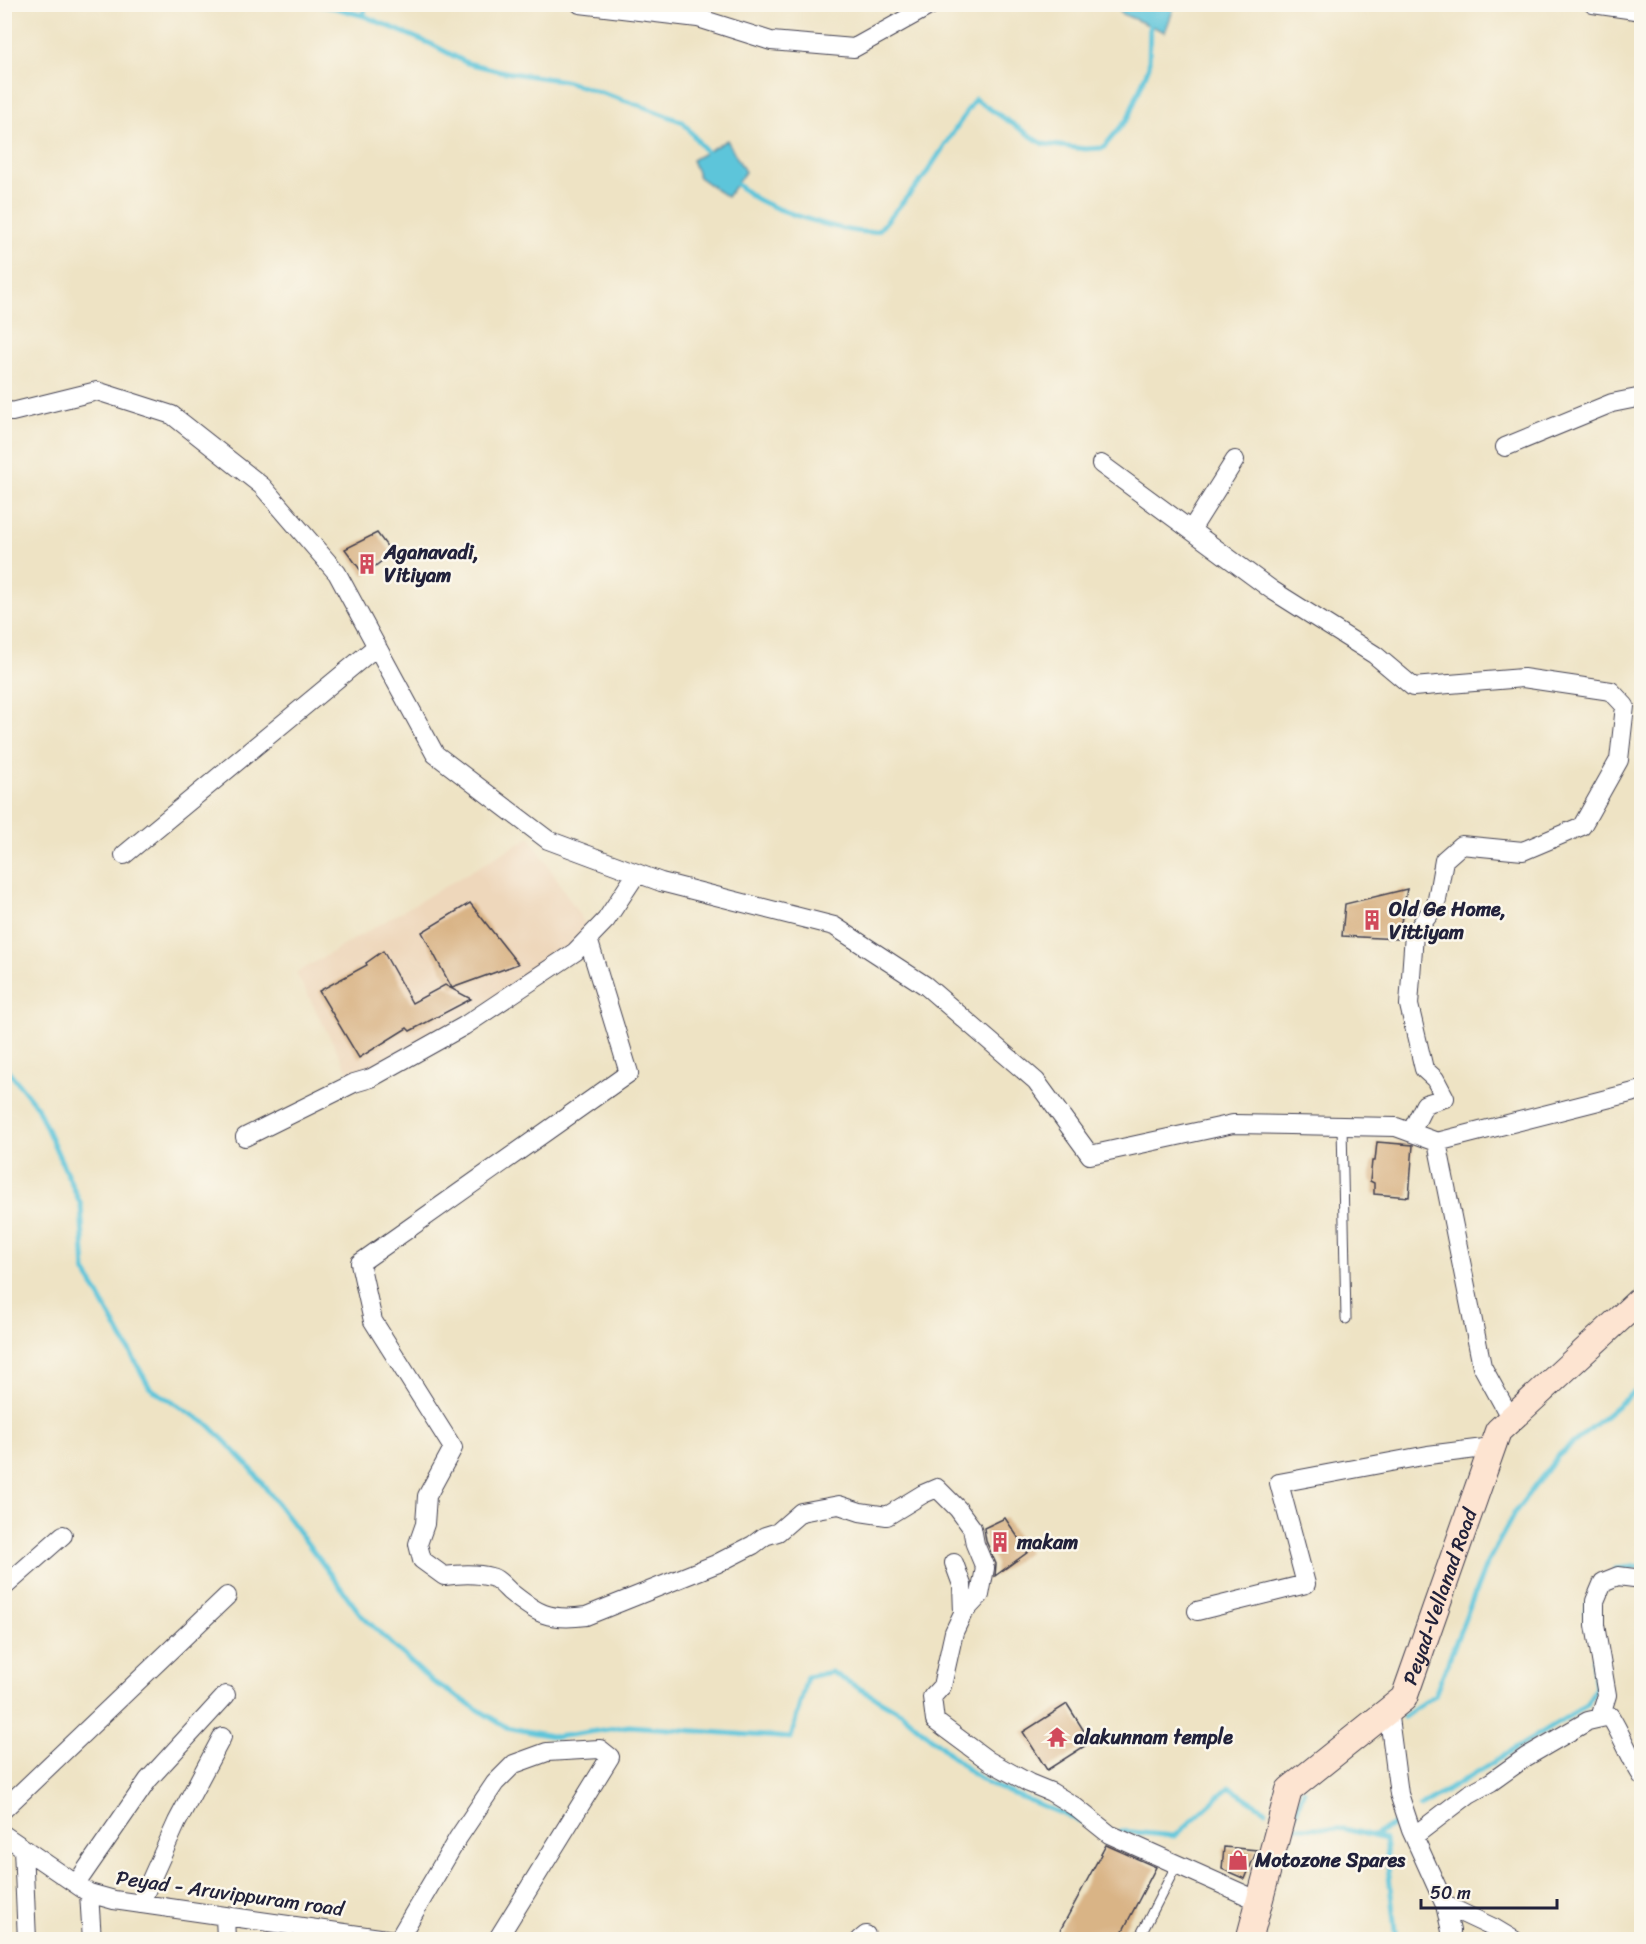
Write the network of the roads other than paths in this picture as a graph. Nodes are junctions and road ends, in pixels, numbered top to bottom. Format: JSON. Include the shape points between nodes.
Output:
{"nodes":[{"id":1,"x":580,"y":4,"type":"edge"},
{"id":2,"x":933,"y":4,"type":"edge"},
{"id":3,"x":1593,"y":4,"type":"edge"},
{"id":4,"x":1641,"y":11,"type":"edge"},
{"id":5,"x":1641,"y":397,"type":"edge"},
{"id":6,"x":4,"y":410,"type":"edge"},
{"id":7,"x":1505,"y":447,"type":"dead end"},
{"id":8,"x":1235,"y":460,"type":"dead end"},
{"id":9,"x":1101,"y":464,"type":"dead end"},
{"id":10,"x":1191,"y":530,"type":"junction"},
{"id":11,"x":377,"y":646,"type":"junction"},
{"id":12,"x":124,"y":855,"type":"dead end"},
{"id":13,"x":637,"y":873,"type":"junction"},
{"id":14,"x":582,"y":946,"type":"junction"},
{"id":15,"x":1641,"y":1090,"type":"edge"},
{"id":16,"x":1342,"y":1126,"type":"junction"},
{"id":17,"x":1411,"y":1132,"type":"junction"},
{"id":18,"x":245,"y":1137,"type":"dead end"},
{"id":19,"x":1437,"y":1142,"type":"junction"},
{"id":20,"x":1641,"y":1298,"type":"edge"},
{"id":21,"x":1346,"y":1318,"type":"dead end"},
{"id":22,"x":1511,"y":1419,"type":"junction"},
{"id":23,"x":1492,"y":1447,"type":"junction"},
{"id":24,"x":63,"y":1535,"type":"dead end"},
{"id":25,"x":954,"y":1563,"type":"dead end"},
{"id":26,"x":1641,"y":1579,"type":"edge"},
{"id":27,"x":4,"y":1587,"type":"edge"},
{"id":28,"x":227,"y":1596,"type":"dead end"},
{"id":29,"x":1197,"y":1611,"type":"dead end"},
{"id":30,"x":963,"y":1613,"type":"junction"},
{"id":31,"x":226,"y":1695,"type":"dead end"},
{"id":32,"x":1388,"y":1710,"type":"junction"},
{"id":33,"x":1600,"y":1718,"type":"junction"},
{"id":34,"x":222,"y":1737,"type":"dead end"},
{"id":35,"x":1641,"y":1776,"type":"edge"},
{"id":36,"x":4,"y":1809,"type":"edge"},
{"id":37,"x":4,"y":1836,"type":"edge"},
{"id":38,"x":1414,"y":1836,"type":"junction"},
{"id":39,"x":23,"y":1848,"type":"junction"},
{"id":40,"x":1177,"y":1864,"type":"junction"},
{"id":41,"x":83,"y":1888,"type":"junction"},
{"id":42,"x":1250,"y":1897,"type":"junction"},
{"id":43,"x":140,"y":1904,"type":"junction"},
{"id":44,"x":1445,"y":1905,"type":"junction"},
{"id":45,"x":225,"y":1916,"type":"junction"},
{"id":46,"x":27,"y":1940,"type":"edge"},
{"id":47,"x":92,"y":1940,"type":"edge"},
{"id":48,"x":226,"y":1940,"type":"edge"},
{"id":49,"x":396,"y":1940,"type":"edge"},
{"id":50,"x":497,"y":1940,"type":"edge"},
{"id":51,"x":1138,"y":1940,"type":"edge"},
{"id":52,"x":1249,"y":1940,"type":"edge"},
{"id":53,"x":1450,"y":1940,"type":"edge"},
{"id":54,"x":1514,"y":1940,"type":"edge"}],
"edges":[{"from":1,"to":2,"type":"street","via":[[698,18],[771,41],[854,48]]},
{"from":3,"to":4,"type":"street"},
{"from":5,"to":7,"type":"street","via":[[1612,403]]},
{"from":6,"to":11,"type":"street","via":[[12,412],[97,392],[172,415],[262,486],[337,573]]},
{"from":8,"to":10,"type":"street"},
{"from":9,"to":10,"type":"street"},
{"from":10,"to":17,"type":"street","via":[[1272,590],[1375,655],[1413,687],[1523,678],[1611,691],[1625,706],[1618,760],[1582,826],[1523,851],[1461,844],[1444,860],[1436,905],[1414,934],[1409,1005],[1424,1069],[1435,1079],[1445,1098],[1425,1104]]},
{"from":11,"to":12,"type":"street"},
{"from":11,"to":13,"type":"street","via":[[435,754],[548,840]]},
{"from":13,"to":14,"type":"street","via":[[606,920]]},
{"from":13,"to":16,"type":"street","via":[[834,926],[926,986],[1036,1081],[1090,1155],[1233,1124]]},
{"from":14,"to":18,"type":"street","via":[[464,1026],[371,1078]]},
{"from":14,"to":30,"type":"street","via":[[629,1073],[360,1263],[373,1321],[453,1448],[427,1496],[425,1524],[418,1544],[422,1560],[444,1576],[492,1577],[543,1613],[563,1619],[586,1616],[716,1564],[778,1532],[801,1512],[839,1505],[887,1516],[938,1488],[972,1528],[985,1568],[980,1595]]},
{"from":15,"to":19,"type":"street"},
{"from":16,"to":17,"type":"street","via":[[1396,1127]]},
{"from":16,"to":21,"type":"lane"},
{"from":17,"to":19,"type":"street"},
{"from":19,"to":22,"type":"street","via":[[1482,1366]]},
{"from":20,"to":22,"type":"main road","name":"Peyad-Vellanad Road"},
{"from":22,"to":23,"type":"main road","name":"Peyad-Vellanad Road","via":[[1498,1431]]},
{"from":23,"to":29,"type":"street","via":[[1279,1483],[1306,1584]]},
{"from":23,"to":32,"type":"main road","name":"Peyad-Vellanad Road","via":[[1404,1698]]},
{"from":24,"to":27,"type":"street"},
{"from":25,"to":30,"type":"street","via":[[962,1585]]},
{"from":26,"to":33,"type":"street","via":[[1618,1576],[1603,1582],[1594,1601],[1594,1625],[1607,1695]]},
{"from":28,"to":36,"type":"street"},
{"from":30,"to":40,"type":"street","via":[[949,1647],[942,1686],[932,1696],[935,1721],[989,1761],[1051,1792],[1109,1832]]},
{"from":31,"to":41,"type":"street","via":[[148,1780]]},
{"from":32,"to":38,"type":"street","via":[[1399,1794]]},
{"from":32,"to":42,"type":"main road","name":"Peyad-Vellanad Road","via":[[1289,1790]]},
{"from":33,"to":35,"type":"street","via":[[1610,1716]]},
{"from":33,"to":38,"type":"street","via":[[1526,1757]]},
{"from":34,"to":43,"type":"street"},
{"from":37,"to":39,"type":"street","name":"Peyad - Aruvippuram road"},
{"from":38,"to":44,"type":"street"},
{"from":39,"to":41,"type":"street","name":"Peyad - Aruvippuram road"},
{"from":39,"to":46,"type":"street"},
{"from":40,"to":42,"type":"street"},
{"from":40,"to":51,"type":"lane"},
{"from":41,"to":43,"type":"street","name":"Peyad - Aruvippuram road","via":[[114,1900]]},
{"from":41,"to":47,"type":"street"},
{"from":42,"to":52,"type":"main road","name":"Peyad-Vellanad Road"},
{"from":43,"to":45,"type":"street","name":"Peyad - Aruvippuram road"},
{"from":44,"to":53,"type":"street"},
{"from":44,"to":54,"type":"street"},
{"from":45,"to":48,"type":"street"},
{"from":45,"to":49,"type":"street","name":"Peyad - Aruvippuram road"},
{"from":49,"to":50,"type":"street","via":[[458,1838],[495,1783],[514,1764],[547,1752],[600,1749],[610,1757]]}]}
